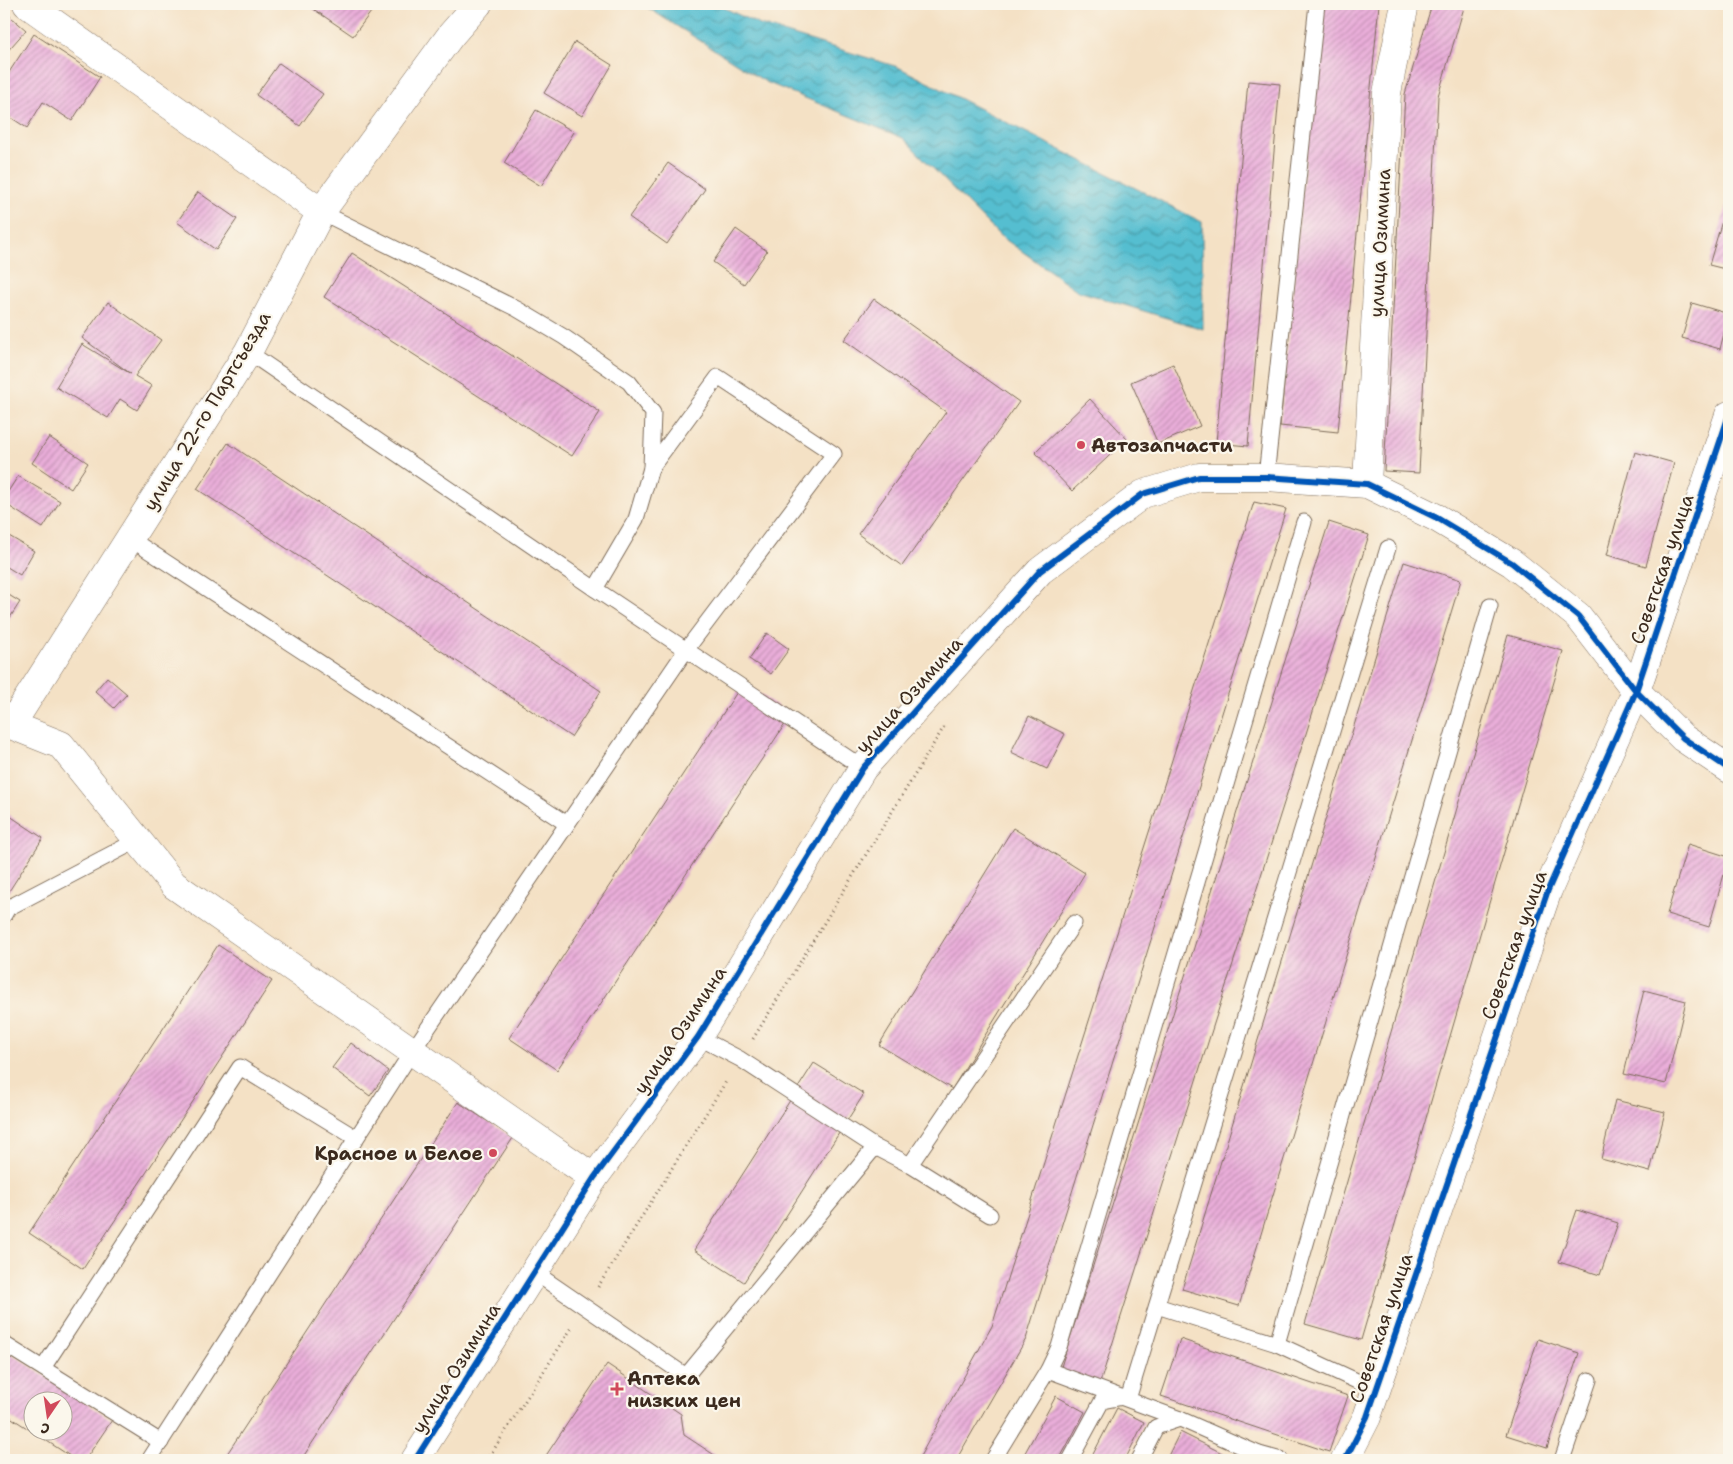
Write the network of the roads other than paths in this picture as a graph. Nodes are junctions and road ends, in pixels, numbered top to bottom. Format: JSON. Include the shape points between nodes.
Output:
{"nodes":[{"id":1,"x":27,"y":4,"type":"edge"},
{"id":2,"x":478,"y":4,"type":"edge"},
{"id":3,"x":1317,"y":4,"type":"edge"},
{"id":4,"x":1405,"y":4,"type":"edge"},
{"id":5,"x":321,"y":212,"type":"junction"},
{"id":6,"x":248,"y":352,"type":"junction"},
{"id":7,"x":1729,"y":415,"type":"edge"},
{"id":8,"x":651,"y":468,"type":"junction"},
{"id":9,"x":1266,"y":477,"type":"junction"},
{"id":10,"x":1367,"y":484,"type":"junction"},
{"id":11,"x":1304,"y":522,"type":"dead end"},
{"id":12,"x":129,"y":538,"type":"junction"},
{"id":13,"x":1388,"y":548,"type":"dead end"},
{"id":14,"x":595,"y":589,"type":"junction"},
{"id":15,"x":1490,"y":606,"type":"dead end"},
{"id":16,"x":686,"y":650,"type":"junction"},
{"id":17,"x":1636,"y":691,"type":"junction"},
{"id":18,"x":8,"y":725,"type":"edge"},
{"id":19,"x":863,"y":768,"type":"junction"},
{"id":20,"x":1729,"y":769,"type":"edge"},
{"id":21,"x":567,"y":824,"type":"junction"},
{"id":22,"x":138,"y":840,"type":"junction"},
{"id":23,"x":4,"y":915,"type":"edge"},
{"id":24,"x":1074,"y":923,"type":"dead end"},
{"id":25,"x":698,"y":1037,"type":"junction"},
{"id":26,"x":413,"y":1050,"type":"junction"},
{"id":27,"x":356,"y":1138,"type":"junction"},
{"id":28,"x":876,"y":1147,"type":"junction"},
{"id":29,"x":910,"y":1165,"type":"junction"},
{"id":30,"x":594,"y":1178,"type":"junction"},
{"id":31,"x":990,"y":1215,"type":"dead end"},
{"id":32,"x":534,"y":1272,"type":"junction"},
{"id":33,"x":1157,"y":1306,"type":"junction"},
{"id":34,"x":4,"y":1344,"type":"edge"},
{"id":35,"x":1277,"y":1344,"type":"junction"},
{"id":36,"x":43,"y":1368,"type":"junction"},
{"id":37,"x":1048,"y":1370,"type":"junction"},
{"id":38,"x":1589,"y":1380,"type":"dead end"},
{"id":39,"x":1376,"y":1390,"type":"junction"},
{"id":40,"x":1121,"y":1397,"type":"junction"},
{"id":41,"x":1180,"y":1419,"type":"junction"},
{"id":42,"x":161,"y":1442,"type":"junction"},
{"id":43,"x":1257,"y":1457,"type":"edge"},
{"id":44,"x":149,"y":1460,"type":"edge"},
{"id":45,"x":415,"y":1460,"type":"edge"},
{"id":46,"x":993,"y":1460,"type":"edge"},
{"id":47,"x":1070,"y":1460,"type":"edge"},
{"id":48,"x":1139,"y":1460,"type":"edge"},
{"id":49,"x":1281,"y":1460,"type":"edge"},
{"id":50,"x":1345,"y":1460,"type":"edge"},
{"id":51,"x":1562,"y":1460,"type":"edge"}],
"edges":[{"from":1,"to":5,"type":"street"},
{"from":2,"to":5,"type":"street","name":"улица 22-го Партсъезда","via":[[450,34]]},
{"from":3,"to":9,"type":"lane"},
{"from":4,"to":10,"type":"street","name":"улица Озимина","via":[[1388,93]]},
{"from":5,"to":6,"type":"street","name":"улица 22-го Партсъезда"},
{"from":5,"to":8,"type":"lane","via":[[517,309],[629,382],[653,413]]},
{"from":6,"to":12,"type":"street","name":"улица 22-го Партсъезда"},
{"from":6,"to":14,"type":"lane"},
{"from":7,"to":17,"type":"street","name":"Советская улица"},
{"from":8,"to":14,"type":"lane","via":[[636,519]]},
{"from":8,"to":16,"type":"lane","via":[[718,377],[834,454]]},
{"from":9,"to":10,"type":"street","name":"улица Озимина"},
{"from":9,"to":19,"type":"street","name":"улица Озимина","via":[[1200,477],[1142,494],[1040,571]]},
{"from":10,"to":17,"type":"street","name":"улица Озимина","via":[[1437,518],[1512,563],[1578,616]]},
{"from":11,"to":37,"type":"lane","via":[[1060,1347]]},
{"from":12,"to":18,"type":"street","name":"улица 22-го Партсъезда"},
{"from":12,"to":21,"type":"lane"},
{"from":13,"to":33,"type":"lane"},
{"from":14,"to":16,"type":"lane"},
{"from":15,"to":35,"type":"lane"},
{"from":16,"to":19,"type":"lane"},
{"from":16,"to":21,"type":"lane"},
{"from":17,"to":20,"type":"street","name":"улица Озимина","via":[[1683,738]]},
{"from":17,"to":39,"type":"street","name":"Советская улица","via":[[1548,890]]},
{"from":18,"to":22,"type":"street","via":[[61,745]]},
{"from":19,"to":25,"type":"street","name":"улица Озимина"},
{"from":21,"to":26,"type":"lane"},
{"from":22,"to":23,"type":"lane","via":[[8,908]]},
{"from":22,"to":26,"type":"street","via":[[174,885]]},
{"from":24,"to":29,"type":"lane"},
{"from":25,"to":28,"type":"lane","via":[[740,1059]]},
{"from":25,"to":30,"type":"street","name":"улица Озимина"},
{"from":26,"to":27,"type":"lane"},
{"from":26,"to":30,"type":"street"},
{"from":27,"to":36,"type":"lane","via":[[240,1067]]},
{"from":27,"to":42,"type":"lane"},
{"from":28,"to":29,"type":"lane"},
{"from":28,"to":32,"type":"lane","via":[[686,1376]]},
{"from":29,"to":31,"type":"lane"},
{"from":30,"to":32,"type":"street","name":"улица Озимина"},
{"from":32,"to":45,"type":"street","name":"улица Озимина"},
{"from":33,"to":35,"type":"lane"},
{"from":33,"to":40,"type":"lane","via":[[1129,1396]]},
{"from":34,"to":36,"type":"lane"},
{"from":35,"to":39,"type":"lane"},
{"from":36,"to":42,"type":"lane"},
{"from":37,"to":40,"type":"lane"},
{"from":37,"to":46,"type":"lane"},
{"from":38,"to":51,"type":"lane"},
{"from":39,"to":50,"type":"street","name":"Советская улица","via":[[1367,1417]]},
{"from":40,"to":41,"type":"lane"},
{"from":40,"to":47,"type":"lane","via":[[1102,1401]]},
{"from":41,"to":43,"type":"lane"},
{"from":41,"to":48,"type":"lane","via":[[1156,1427]]},
{"from":42,"to":44,"type":"lane"},
{"from":43,"to":49,"type":"lane"}]}
